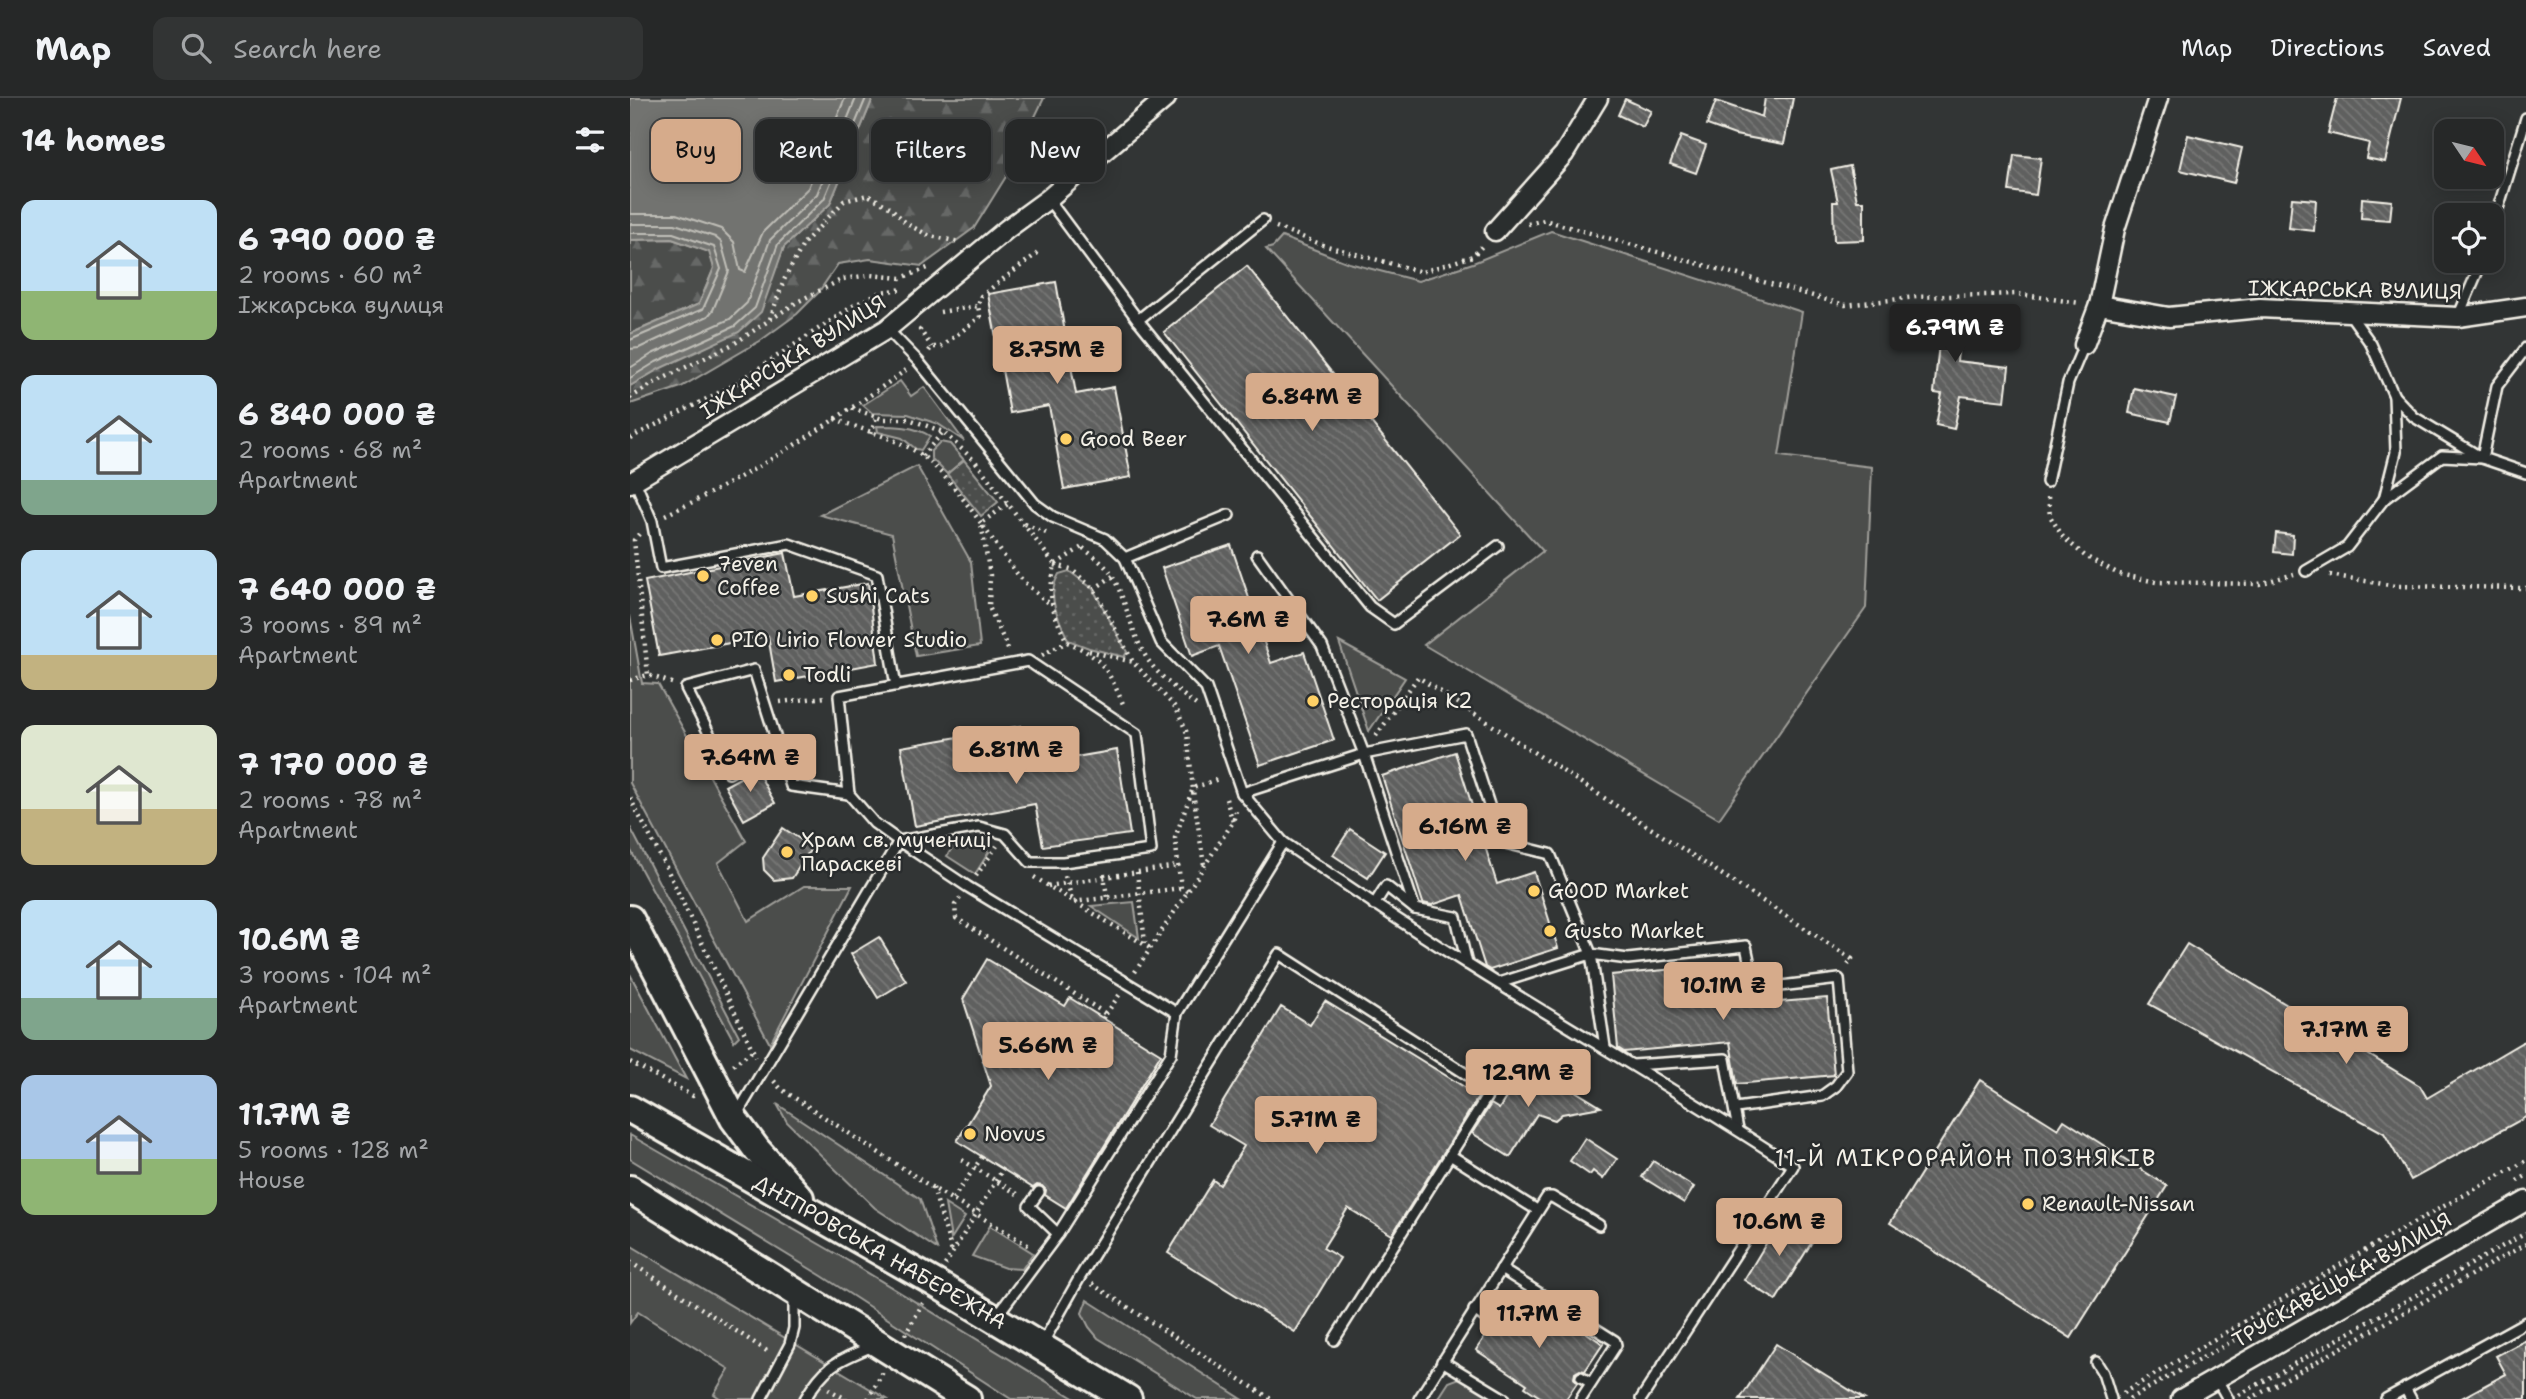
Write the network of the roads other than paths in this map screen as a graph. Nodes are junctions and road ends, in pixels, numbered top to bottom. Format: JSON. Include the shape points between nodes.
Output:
{"nodes":[{"id":1,"x":1166,"y":98,"type":"edge"},
{"id":2,"x":1598,"y":98,"type":"edge"},
{"id":3,"x":2158,"y":98,"type":"edge"},
{"id":4,"x":2526,"y":118,"type":"edge"},
{"id":5,"x":1048,"y":200,"type":"junction"},
{"id":6,"x":2500,"y":203,"type":"edge"},
{"id":7,"x":1263,"y":220,"type":"road end"},
{"id":8,"x":1495,"y":231,"type":"road end"},
{"id":9,"x":2477,"y":273,"type":"edge"},
{"id":10,"x":2099,"y":305,"type":"junction"},
{"id":11,"x":2526,"y":307,"type":"edge"},
{"id":12,"x":2348,"y":312,"type":"junction"},
{"id":13,"x":2458,"y":317,"type":"junction"},
{"id":14,"x":1138,"y":320,"type":"junction"},
{"id":15,"x":887,"y":329,"type":"junction"},
{"id":16,"x":2084,"y":345,"type":"joint"},
{"id":17,"x":2526,"y":348,"type":"edge"},
{"id":18,"x":2394,"y":396,"type":"junction"},
{"id":19,"x":2483,"y":458,"type":"junction"},
{"id":20,"x":2526,"y":473,"type":"edge"},
{"id":21,"x":633,"y":482,"type":"edge"},
{"id":22,"x":2047,"y":482,"type":"road end"},
{"id":23,"x":2384,"y":499,"type":"junction"},
{"id":24,"x":1229,"y":515,"type":"dead end"},
{"id":25,"x":1498,"y":546,"type":"dead end"},
{"id":26,"x":1257,"y":555,"type":"dead end"},
{"id":27,"x":1125,"y":558,"type":"junction"},
{"id":28,"x":2306,"y":571,"type":"road end"},
{"id":29,"x":896,"y":686,"type":"junction"},
{"id":30,"x":779,"y":745,"type":"junction"},
{"id":31,"x":1364,"y":754,"type":"junction"},
{"id":32,"x":1242,"y":793,"type":"junction"},
{"id":33,"x":849,"y":794,"type":"junction"},
{"id":34,"x":899,"y":841,"type":"junction"},
{"id":35,"x":1283,"y":842,"type":"junction"},
{"id":36,"x":1374,"y":905,"type":"junction"},
{"id":37,"x":1415,"y":909,"type":"junction"},
{"id":38,"x":630,"y":919,"type":"edge"},
{"id":39,"x":1591,"y":954,"type":"junction"},
{"id":40,"x":1467,"y":964,"type":"junction"},
{"id":41,"x":1499,"y":983,"type":"junction"},
{"id":42,"x":1178,"y":1013,"type":"junction"},
{"id":43,"x":1605,"y":1047,"type":"junction"},
{"id":44,"x":1633,"y":1065,"type":"junction"},
{"id":45,"x":1735,"y":1108,"type":"junction"},
{"id":46,"x":630,"y":1109,"type":"edge"},
{"id":47,"x":734,"y":1119,"type":"junction"},
{"id":48,"x":1738,"y":1130,"type":"junction"},
{"id":49,"x":1450,"y":1155,"type":"junction"},
{"id":50,"x":1039,"y":1192,"type":"dead end"},
{"id":51,"x":636,"y":1194,"type":"edge"},
{"id":52,"x":2526,"y":1201,"type":"edge"},
{"id":53,"x":1537,"y":1210,"type":"junction"},
{"id":54,"x":815,"y":1215,"type":"junction"},
{"id":55,"x":1599,"y":1226,"type":"dead end"},
{"id":56,"x":1058,"y":1234,"type":"junction"},
{"id":57,"x":1501,"y":1269,"type":"junction"},
{"id":58,"x":794,"y":1290,"type":"junction"},
{"id":59,"x":1474,"y":1310,"type":"junction"},
{"id":60,"x":995,"y":1319,"type":"junction"},
{"id":61,"x":2526,"y":1322,"type":"edge"},
{"id":62,"x":1493,"y":1323,"type":"dead end"},
{"id":63,"x":1334,"y":1340,"type":"dead end"},
{"id":64,"x":879,"y":1343,"type":"junction"},
{"id":65,"x":1041,"y":1346,"type":"junction"},
{"id":66,"x":1443,"y":1361,"type":"junction"},
{"id":67,"x":2096,"y":1362,"type":"dead end"},
{"id":68,"x":1581,"y":1377,"type":"dead end"},
{"id":69,"x":2216,"y":1378,"type":"junction"},
{"id":70,"x":1591,"y":1384,"type":"junction"},
{"id":71,"x":2405,"y":1388,"type":"junction"},
{"id":72,"x":761,"y":1399,"type":"edge"},
{"id":73,"x":805,"y":1399,"type":"edge"},
{"id":74,"x":967,"y":1399,"type":"edge"},
{"id":75,"x":1128,"y":1399,"type":"edge"},
{"id":76,"x":1419,"y":1399,"type":"edge"},
{"id":77,"x":1506,"y":1399,"type":"edge"},
{"id":78,"x":1581,"y":1399,"type":"edge"},
{"id":79,"x":1641,"y":1399,"type":"edge"},
{"id":80,"x":2112,"y":1399,"type":"edge"},
{"id":81,"x":2180,"y":1399,"type":"edge"},
{"id":82,"x":2230,"y":1399,"type":"edge"},
{"id":83,"x":2386,"y":1399,"type":"edge"},
{"id":84,"x":2411,"y":1399,"type":"edge"}],
"edges":[{"from":1,"to":5,"type":"street","name":"ІЖКАРСЬКА ВУЛИЦЯ"},
{"from":2,"to":8,"type":"street","via":[[1564,153]]},
{"from":3,"to":10,"type":"street","via":[[2115,229]]},
{"from":4,"to":6,"type":"lane"},
{"from":5,"to":14,"type":"lane"},
{"from":5,"to":15,"type":"street","name":"ІЖКАРСЬКА ВУЛИЦЯ","via":[[1007,229],[930,306]]},
{"from":7,"to":14,"type":"lane"},
{"from":9,"to":13,"type":"lane"},
{"from":10,"to":12,"type":"street","name":"ІЖКАРСЬКА ВУЛИЦЯ","via":[[2169,317],[2260,309]]},
{"from":10,"to":16,"type":"street"},
{"from":11,"to":13,"type":"street","name":"ІЖКАРСЬКА ВУЛИЦЯ"},
{"from":12,"to":13,"type":"street","name":"ІЖКАРСЬКА ВУЛИЦЯ"},
{"from":12,"to":18,"type":"lane","via":[[2371,344]]},
{"from":14,"to":25,"type":"lane","via":[[1370,607],[1394,624]]},
{"from":15,"to":21,"type":"street","name":"ІЖКАРСЬКА ВУЛИЦЯ"},
{"from":15,"to":27,"type":"lane","via":[[1035,504],[1053,517],[1105,539]]},
{"from":16,"to":22,"type":"lane","via":[[2068,383]]},
{"from":17,"to":19,"type":"lane","via":[[2497,386]]},
{"from":18,"to":19,"type":"lane","via":[[2414,417]]},
{"from":18,"to":23,"type":"lane","via":[[2396,452]]},
{"from":19,"to":20,"type":"lane"},
{"from":19,"to":23,"type":"lane","via":[[2442,456]]},
{"from":21,"to":29,"type":"lane","via":[[652,521],[661,568],[789,544],[877,575]]},
{"from":23,"to":28,"type":"lane","via":[[2347,547]]},
{"from":24,"to":27,"type":"lane"},
{"from":26,"to":31,"type":"lane","via":[[1322,646]]},
{"from":27,"to":32,"type":"lane","via":[[1161,642],[1206,688]]},
{"from":29,"to":33,"type":"lane","via":[[839,696]]},
{"from":29,"to":34,"type":"lane","via":[[1028,661],[1137,734],[1151,850],[1030,862],[1005,834],[979,827]]},
{"from":30,"to":30,"type":"lane","via":[[754,670],[686,688],[729,773]]},
{"from":30,"to":33,"type":"lane","via":[[791,786]]},
{"from":31,"to":32,"type":"lane"},
{"from":31,"to":37,"type":"lane"},
{"from":31,"to":39,"type":"lane","via":[[1466,734],[1501,842],[1550,854]]},
{"from":32,"to":35,"type":"lane"},
{"from":33,"to":34,"type":"lane","via":[[874,823]]},
{"from":34,"to":42,"type":"lane","via":[[931,865]]},
{"from":34,"to":47,"type":"lane"},
{"from":35,"to":36,"type":"lane"},
{"from":35,"to":42,"type":"lane"},
{"from":36,"to":37,"type":"lane","via":[[1386,886]]},
{"from":36,"to":40,"type":"lane"},
{"from":37,"to":40,"type":"lane","via":[[1456,917]]},
{"from":38,"to":47,"type":"main road"},
{"from":39,"to":41,"type":"lane"},
{"from":39,"to":43,"type":"lane"},
{"from":39,"to":45,"type":"lane","via":[[1628,959],[1746,946],[1755,989],[1839,979],[1847,1071],[1836,1086],[1822,1096]]},
{"from":40,"to":41,"type":"lane"},
{"from":41,"to":43,"type":"lane"},
{"from":42,"to":56,"type":"lane","via":[[1171,1054]]},
{"from":43,"to":44,"type":"lane"},
{"from":44,"to":45,"type":"lane","via":[[1725,1059]]},
{"from":44,"to":48,"type":"lane"},
{"from":45,"to":48,"type":"lane"},
{"from":46,"to":54,"type":"main road","name":"ДНІПРОВСЬКА НАБЕРЕЖНА"},
{"from":47,"to":54,"type":"main road"},
{"from":48,"to":79,"type":"lane","via":[[1793,1166]]},
{"from":49,"to":53,"type":"lane"},
{"from":49,"to":63,"type":"lane"},
{"from":49,"to":65,"type":"lane","via":[[1491,1090],[1279,954]]},
{"from":50,"to":56,"type":"lane","via":[[1029,1206]]},
{"from":51,"to":58,"type":"main road"},
{"from":52,"to":69,"type":"street","name":"ТРУСКАВЕЦЬКА ВУЛИЦЯ"},
{"from":53,"to":55,"type":"lane","via":[[1550,1196]]},
{"from":53,"to":57,"type":"lane"},
{"from":54,"to":60,"type":"main road","name":"ДНІПРОВСЬКА НАБЕРЕЖНА"},
{"from":56,"to":60,"type":"lane"},
{"from":57,"to":59,"type":"lane"},
{"from":57,"to":70,"type":"lane","via":[[1615,1341]]},
{"from":58,"to":64,"type":"main road"},
{"from":58,"to":72,"type":"lane","via":[[794,1328]]},
{"from":59,"to":62,"type":"lane"},
{"from":59,"to":66,"type":"lane"},
{"from":60,"to":65,"type":"main road","name":"ДНІПРОВСЬКА НАБЕРЕЖНА"},
{"from":61,"to":71,"type":"lane"},
{"from":64,"to":73,"type":"lane","via":[[837,1361],[815,1381]]},
{"from":64,"to":74,"type":"main road"},
{"from":65,"to":75,"type":"main road","name":"ДНІПРОВСЬКА НАБЕРЕЖНА"},
{"from":66,"to":76,"type":"lane"},
{"from":66,"to":77,"type":"lane"},
{"from":67,"to":80,"type":"lane"},
{"from":68,"to":70,"type":"lane"},
{"from":69,"to":81,"type":"street","name":"ТРУСКАВЕЦЬКА ВУЛИЦЯ"},
{"from":69,"to":82,"type":"lane"},
{"from":70,"to":78,"type":"lane"},
{"from":71,"to":83,"type":"lane"},
{"from":71,"to":84,"type":"lane"}]}
